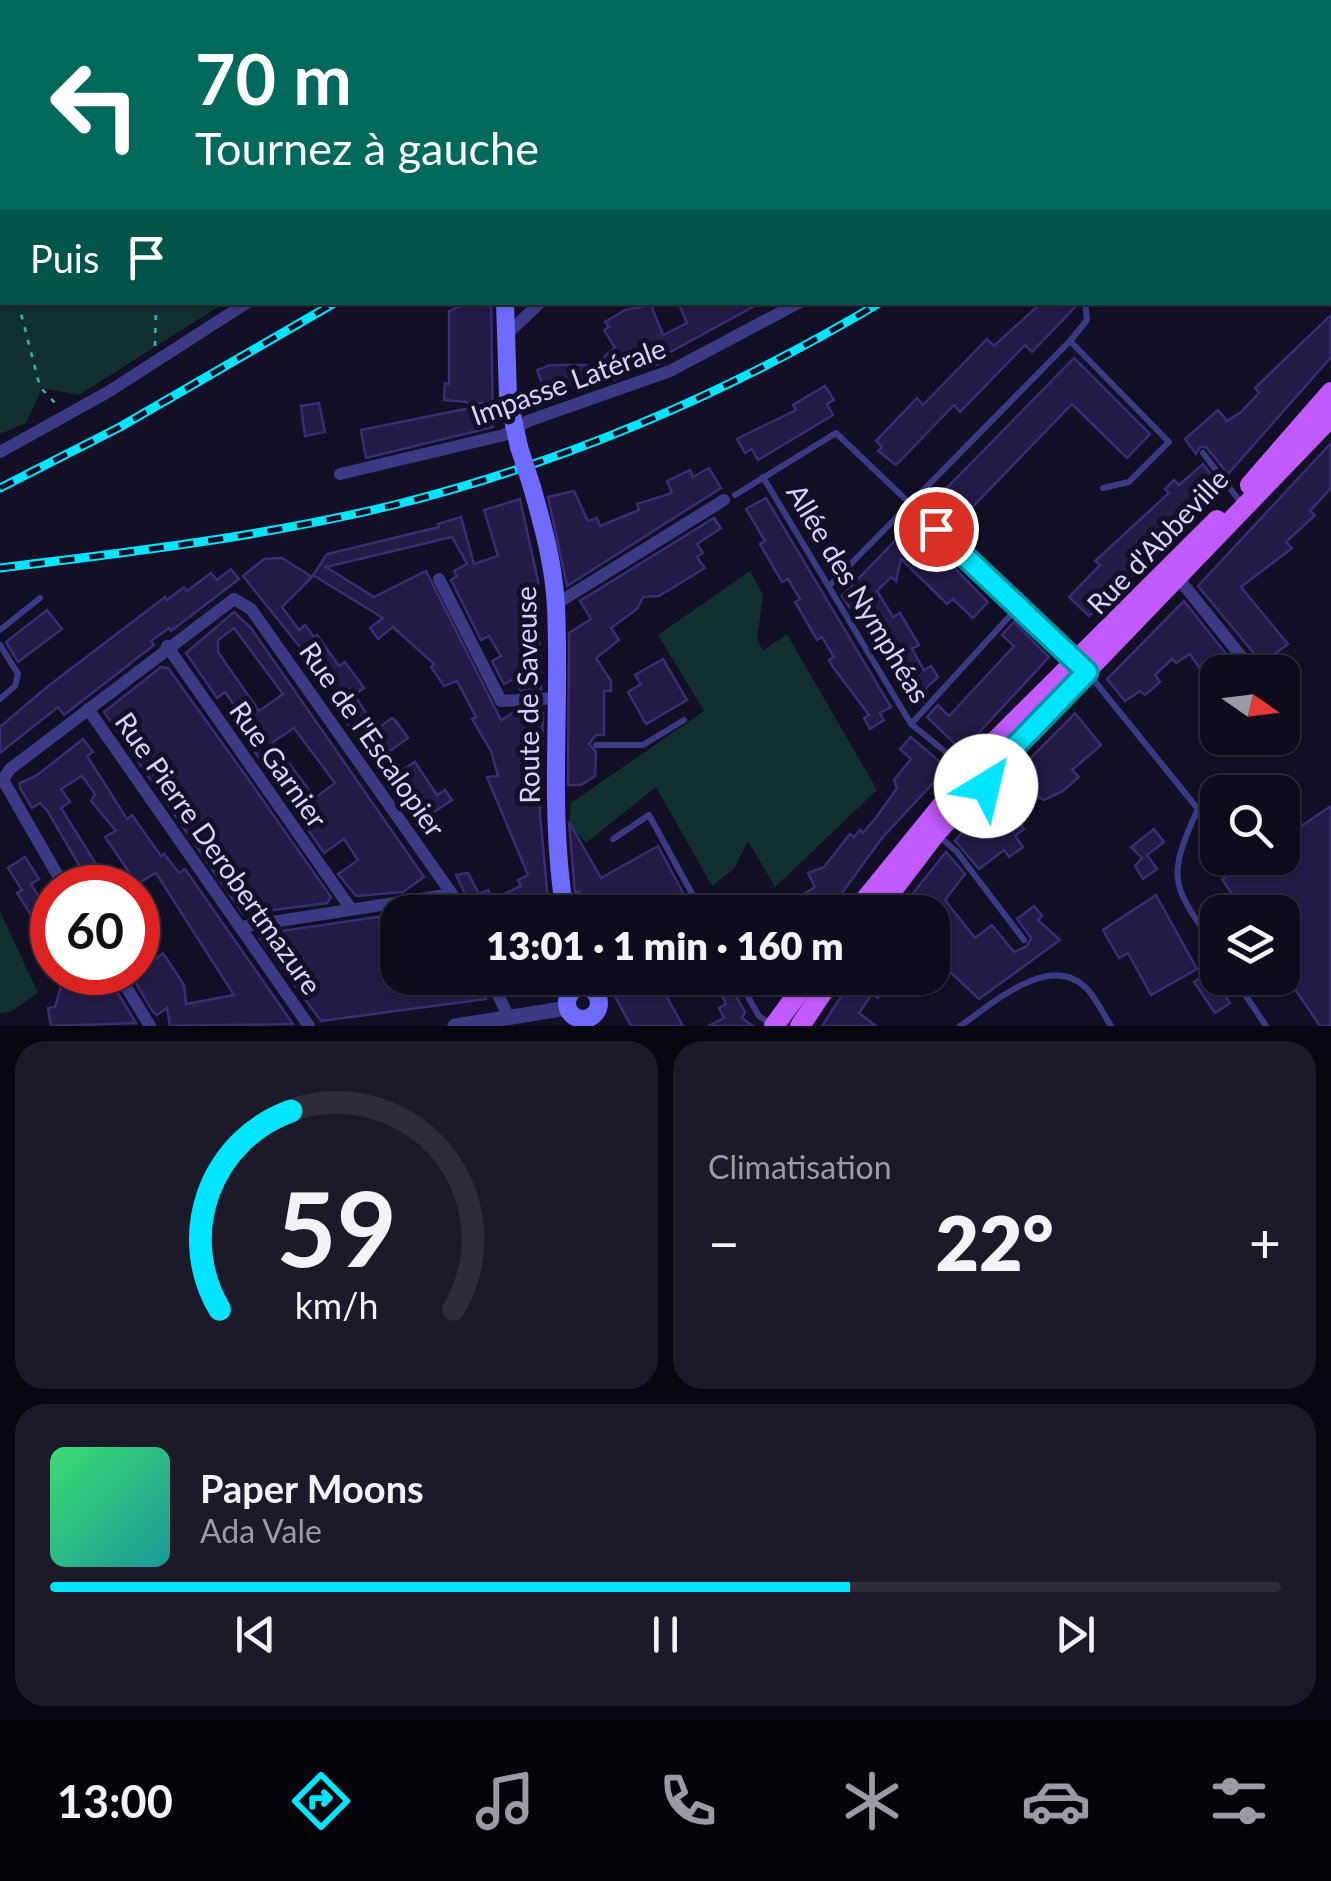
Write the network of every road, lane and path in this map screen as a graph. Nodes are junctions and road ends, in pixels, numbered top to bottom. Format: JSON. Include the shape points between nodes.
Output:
{"nodes":[{"id":1,"x":19,"y":305,"type":"edge"},
{"id":2,"x":156,"y":305,"type":"edge"},
{"id":3,"x":243,"y":305,"type":"edge"},
{"id":4,"x":506,"y":305,"type":"edge"},
{"id":5,"x":538,"y":305,"type":"edge"},
{"id":6,"x":794,"y":305,"type":"edge"},
{"id":7,"x":1085,"y":305,"type":"edge"},
{"id":8,"x":506,"y":336,"type":"junction"},
{"id":9,"x":1070,"y":342,"type":"junction"},
{"id":10,"x":154,"y":362,"type":"junction"},
{"id":11,"x":1331,"y":392,"type":"edge"},
{"id":12,"x":1331,"y":404,"type":"edge"},
{"id":13,"x":66,"y":416,"type":"junction"},
{"id":14,"x":1331,"y":417,"type":"edge"},
{"id":15,"x":517,"y":439,"type":"junction"},
{"id":16,"x":0,"y":452,"type":"edge"},
{"id":17,"x":1204,"y":453,"type":"dead end"},
{"id":18,"x":340,"y":474,"type":"dead end"},
{"id":19,"x":763,"y":477,"type":"junction"},
{"id":20,"x":1104,"y":488,"type":"dead end"},
{"id":21,"x":730,"y":497,"type":"joint"},
{"id":22,"x":908,"y":504,"type":"junction"},
{"id":23,"x":1241,"y":504,"type":"junction"},
{"id":24,"x":1174,"y":573,"type":"junction"},
{"id":25,"x":440,"y":579,"type":"dead end"},
{"id":26,"x":831,"y":584,"type":"junction"},
{"id":27,"x":40,"y":598,"type":"dead end"},
{"id":28,"x":556,"y":604,"type":"junction"},
{"id":29,"x":1018,"y":606,"type":"junction"},
{"id":30,"x":0,"y":630,"type":"edge"},
{"id":31,"x":0,"y":645,"type":"edge"},
{"id":32,"x":167,"y":646,"type":"junction"},
{"id":33,"x":1240,"y":655,"type":"edge"},
{"id":34,"x":1082,"y":667,"type":"junction"},
{"id":35,"x":557,"y":698,"type":"junction"},
{"id":36,"x":0,"y":700,"type":"edge"},
{"id":37,"x":88,"y":709,"type":"junction"},
{"id":38,"x":684,"y":720,"type":"dead end"},
{"id":39,"x":911,"y":724,"type":"junction"},
{"id":40,"x":596,"y":745,"type":"dead end"},
{"id":41,"x":972,"y":776,"type":"junction"},
{"id":42,"x":2,"y":778,"type":"edge"},
{"id":43,"x":930,"y":828,"type":"junction"},
{"id":44,"x":613,"y":839,"type":"dead end"},
{"id":45,"x":52,"y":865,"type":"edge"},
{"id":46,"x":452,"y":894,"type":"joint"},
{"id":47,"x":563,"y":895,"type":"edge"},
{"id":48,"x":693,"y":895,"type":"edge"},
{"id":49,"x":870,"y":895,"type":"edge"},
{"id":50,"x":885,"y":895,"type":"edge"},
{"id":51,"x":350,"y":910,"type":"junction"},
{"id":52,"x":1200,"y":925,"type":"edge"},
{"id":53,"x":240,"y":927,"type":"junction"},
{"id":54,"x":1024,"y":940,"type":"dead end"},
{"id":55,"x":131,"y":995,"type":"edge"},
{"id":56,"x":498,"y":995,"type":"edge"},
{"id":57,"x":571,"y":995,"type":"edge"},
{"id":58,"x":594,"y":995,"type":"edge"},
{"id":59,"x":746,"y":995,"type":"edge"},
{"id":60,"x":797,"y":995,"type":"edge"},
{"id":61,"x":809,"y":995,"type":"edge"},
{"id":62,"x":821,"y":995,"type":"edge"},
{"id":63,"x":1245,"y":995,"type":"edge"},
{"id":64,"x":568,"y":1008,"type":"junction"},
{"id":65,"x":508,"y":1018,"type":"junction"},
{"id":66,"x":598,"y":1020,"type":"edge"},
{"id":67,"x":150,"y":1026,"type":"edge"},
{"id":68,"x":310,"y":1026,"type":"edge"},
{"id":69,"x":455,"y":1026,"type":"edge"},
{"id":70,"x":774,"y":1026,"type":"edge"},
{"id":71,"x":788,"y":1026,"type":"edge"},
{"id":72,"x":800,"y":1026,"type":"edge"},
{"id":73,"x":960,"y":1026,"type":"edge"},
{"id":74,"x":1112,"y":1026,"type":"edge"},
{"id":75,"x":1266,"y":1026,"type":"edge"}],
"edges":[{"from":1,"to":13,"type":"path","via":[[40,386]]},
{"from":2,"to":10,"type":"path"},
{"from":3,"to":10,"type":"street"},
{"from":4,"to":8,"type":"main road","name":"Route de Saveuse"},
{"from":5,"to":8,"type":"street"},
{"from":6,"to":15,"type":"street","name":"Impasse Latérale","via":[[670,371],[528,421]]},
{"from":7,"to":9,"type":"lane","via":[[1087,320]]},
{"from":8,"to":15,"type":"main road","name":"Route de Saveuse"},
{"from":9,"to":20,"type":"lane","via":[[1169,442],[1128,482]]},
{"from":9,"to":22,"type":"lane"},
{"from":10,"to":13,"type":"street"},
{"from":11,"to":23,"type":"main road","name":"Rue d'Abbeville"},
{"from":12,"to":23,"type":"lane"},
{"from":13,"to":16,"type":"street"},
{"from":14,"to":23,"type":"main road","name":"Rue d'Abbeville"},
{"from":15,"to":18,"type":"street","name":"Impasse Latérale"},
{"from":15,"to":28,"type":"main road","name":"Route de Saveuse","bridge":true,"via":[[550,549]]},
{"from":17,"to":23,"type":"lane"},
{"from":19,"to":21,"type":"lane"},
{"from":19,"to":22,"type":"lane","via":[[836,432]]},
{"from":19,"to":26,"type":"lane","name":"Allée des Nymphéas"},
{"from":21,"to":28,"type":"street"},
{"from":22,"to":26,"type":"lane"},
{"from":22,"to":29,"type":"lane"},
{"from":23,"to":24,"type":"main road","name":"Rue d'Abbeville"},
{"from":24,"to":33,"type":"street"},
{"from":24,"to":34,"type":"main road","name":"Rue d'Abbeville"},
{"from":25,"to":35,"type":"street","via":[[502,701]]},
{"from":26,"to":39,"type":"lane","name":"Allée des Nymphéas"},
{"from":27,"to":30,"type":"lane"},
{"from":28,"to":35,"type":"main road","name":"Route de Saveuse"},
{"from":29,"to":34,"type":"lane"},
{"from":29,"to":39,"type":"lane"},
{"from":31,"to":36,"type":"lane","via":[[18,674]]},
{"from":32,"to":37,"type":"street"},
{"from":32,"to":46,"type":"street","name":"Rue de l'Escalopier","via":[[228,601],[251,610]]},
{"from":32,"to":51,"type":"street","name":"Rue Garnier"},
{"from":34,"to":41,"type":"main road","name":"Rue d'Abbeville"},
{"from":34,"to":52,"type":"lane","via":[[1198,809],[1174,872],[1179,894]]},
{"from":35,"to":47,"type":"main road","name":"Route de Saveuse"},
{"from":37,"to":42,"type":"street"},
{"from":37,"to":53,"type":"street","name":"Rue Pierre Derobertmazure"},
{"from":38,"to":40,"type":"lane","via":[[643,745]]},
{"from":39,"to":41,"type":"lane","name":"Allée des Nymphéas"},
{"from":41,"to":43,"type":"main road","name":"Rue d'Abbeville"},
{"from":42,"to":45,"type":"street"},
{"from":43,"to":49,"type":"main road","name":"Rue d'Abbeville"},
{"from":43,"to":50,"type":"main road","name":"Rue d'Abbeville"},
{"from":43,"to":54,"type":"lane","via":[[957,852]]},
{"from":44,"to":48,"type":"lane","via":[[649,815]]},
{"from":46,"to":51,"type":"street"},
{"from":51,"to":53,"type":"street"},
{"from":53,"to":68,"type":"street","name":"Rue Pierre Derobertmazure"},
{"from":55,"to":67,"type":"street"},
{"from":56,"to":65,"type":"street"},
{"from":57,"to":64,"type":"main road"},
{"from":58,"to":66,"type":"main road"},
{"from":59,"to":70,"type":"lane","via":[[758,1016]]},
{"from":60,"to":70,"type":"main road"},
{"from":61,"to":71,"type":"lane"},
{"from":62,"to":72,"type":"main road"},
{"from":63,"to":75,"type":"lane"},
{"from":64,"to":65,"type":"street"},
{"from":64,"to":66,"type":"main road"},
{"from":65,"to":69,"type":"street"},
{"from":73,"to":74,"type":"lane","via":[[1037,977],[1055,974],[1086,987]]}]}
